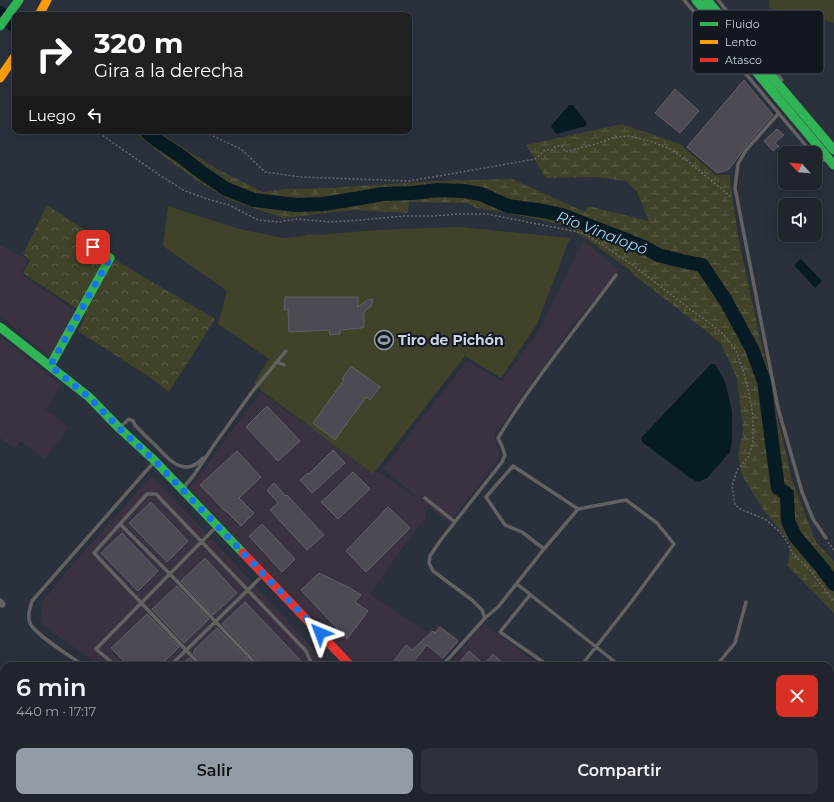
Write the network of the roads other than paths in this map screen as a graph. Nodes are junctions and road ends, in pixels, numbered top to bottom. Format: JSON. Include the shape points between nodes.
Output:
{"nodes":[{"id":1,"x":19,"y":0,"type":"edge"},
{"id":2,"x":47,"y":0,"type":"edge"},
{"id":3,"x":684,"y":0,"type":"edge"},
{"id":4,"x":696,"y":0,"type":"edge"},
{"id":5,"x":708,"y":0,"type":"edge"},
{"id":6,"x":718,"y":0,"type":"edge"},
{"id":7,"x":692,"y":10,"type":"edge"},
{"id":8,"x":704,"y":10,"type":"edge"},
{"id":9,"x":716,"y":10,"type":"edge"},
{"id":10,"x":726,"y":10,"type":"edge"},
{"id":11,"x":41,"y":12,"type":"edge"},
{"id":12,"x":0,"y":26,"type":"edge"},
{"id":13,"x":12,"y":60,"type":"edge"},
{"id":14,"x":746,"y":74,"type":"edge"},
{"id":15,"x":758,"y":74,"type":"edge"},
{"id":16,"x":770,"y":74,"type":"edge"},
{"id":17,"x":777,"y":74,"type":"edge"},
{"id":18,"x":0,"y":78,"type":"edge"},
{"id":19,"x":783,"y":81,"type":"dead end"},
{"id":20,"x":797,"y":99,"type":"dead end"},
{"id":21,"x":779,"y":113,"type":"junction"},
{"id":22,"x":804,"y":115,"type":"junction"},
{"id":23,"x":806,"y":146,"type":"edge"},
{"id":24,"x":834,"y":150,"type":"edge"},
{"id":25,"x":822,"y":160,"type":"edge"},
{"id":26,"x":832,"y":162,"type":"edge"},
{"id":27,"x":93,"y":247,"type":"dead end"},
{"id":28,"x":616,"y":275,"type":"dead end"},
{"id":29,"x":0,"y":327,"type":"edge"},
{"id":30,"x":286,"y":351,"type":"dead end"},
{"id":31,"x":277,"y":362,"type":"junction"},
{"id":32,"x":284,"y":365,"type":"dead end"},
{"id":33,"x":50,"y":366,"type":"junction"},
{"id":34,"x":235,"y":407,"type":"dead end"},
{"id":35,"x":240,"y":410,"type":"junction"},
{"id":36,"x":119,"y":428,"type":"junction"},
{"id":37,"x":214,"y":445,"type":"junction"},
{"id":38,"x":153,"y":463,"type":"junction"},
{"id":39,"x":182,"y":489,"type":"junction"},
{"id":40,"x":425,"y":498,"type":"dead end"},
{"id":41,"x":578,"y":509,"type":"junction"},
{"id":42,"x":455,"y":522,"type":"junction"},
{"id":43,"x":120,"y":524,"type":"junction"},
{"id":44,"x":213,"y":530,"type":"junction"},
{"id":45,"x":826,"y":538,"type":"road end"},
{"id":46,"x":201,"y":542,"type":"junction"},
{"id":47,"x":544,"y":550,"type":"junction"},
{"id":48,"x":170,"y":574,"type":"junction"},
{"id":49,"x":259,"y":579,"type":"junction"},
{"id":50,"x":516,"y":584,"type":"junction"},
{"id":51,"x":248,"y":591,"type":"junction"},
{"id":52,"x":530,"y":595,"type":"junction"},
{"id":53,"x":746,"y":602,"type":"dead end"},
{"id":54,"x":141,"y":603,"type":"junction"},
{"id":55,"x":485,"y":618,"type":"junction"},
{"id":56,"x":216,"y":622,"type":"junction"},
{"id":57,"x":596,"y":647,"type":"junction"},
{"id":58,"x":186,"y":650,"type":"junction"},
{"id":59,"x":78,"y":662,"type":"edge"},
{"id":60,"x":111,"y":662,"type":"edge"},
{"id":61,"x":174,"y":662,"type":"edge"},
{"id":62,"x":197,"y":662,"type":"edge"},
{"id":63,"x":254,"y":662,"type":"edge"},
{"id":64,"x":311,"y":662,"type":"edge"},
{"id":65,"x":337,"y":662,"type":"edge"},
{"id":66,"x":347,"y":662,"type":"edge"},
{"id":67,"x":446,"y":662,"type":"edge"},
{"id":68,"x":543,"y":662,"type":"edge"},
{"id":69,"x":584,"y":662,"type":"edge"},
{"id":70,"x":615,"y":662,"type":"edge"},
{"id":71,"x":719,"y":662,"type":"edge"}],
"edges":[{"from":1,"to":12,"type":"main road"},
{"from":2,"to":11,"type":"main road","bridge":true},
{"from":3,"to":7,"type":"lane"},
{"from":4,"to":8,"type":"main road"},
{"from":5,"to":9,"type":"main road"},
{"from":6,"to":10,"type":"lane"},
{"from":13,"to":18,"type":"main road","bridge":true},
{"from":14,"to":21,"type":"lane"},
{"from":15,"to":26,"type":"main road"},
{"from":16,"to":22,"type":"main road"},
{"from":17,"to":19,"type":"lane"},
{"from":20,"to":22,"type":"lane"},
{"from":21,"to":23,"type":"lane"},
{"from":21,"to":45,"type":"lane","via":[[746,150],[738,164],[735,188],[778,408],[802,492],[813,519]]},
{"from":22,"to":24,"type":"main road"},
{"from":25,"to":26,"type":"lane"},
{"from":27,"to":33,"type":"main road","via":[[110,258]]},
{"from":28,"to":42,"type":"lane","via":[[509,420],[498,438],[505,455],[502,462]]},
{"from":29,"to":33,"type":"main road"},
{"from":30,"to":31,"type":"lane"},
{"from":31,"to":32,"type":"lane"},
{"from":31,"to":35,"type":"lane"},
{"from":33,"to":36,"type":"main road","via":[[89,397]]},
{"from":34,"to":35,"type":"lane"},
{"from":35,"to":37,"type":"lane"},
{"from":36,"to":37,"type":"lane","via":[[129,418],[172,462],[180,466],[186,467],[200,461]]},
{"from":36,"to":38,"type":"main road"},
{"from":37,"to":39,"type":"lane"},
{"from":38,"to":39,"type":"main road"},
{"from":38,"to":44,"type":"main road"},
{"from":38,"to":59,"type":"lane","via":[[32,601],[28,613],[30,623],[38,633]]},
{"from":39,"to":66,"type":"main road"},
{"from":40,"to":42,"type":"lane"},
{"from":41,"to":47,"type":"lane"},
{"from":41,"to":47,"type":"lane","via":[[512,466],[486,497],[505,525],[522,532]]},
{"from":41,"to":57,"type":"lane","via":[[626,500],[657,523],[674,544]]},
{"from":42,"to":55,"type":"lane","via":[[430,556],[429,563],[433,571],[472,600],[482,610]]},
{"from":43,"to":46,"type":"lane","via":[[147,494],[156,494]]},
{"from":43,"to":48,"type":"lane"},
{"from":43,"to":54,"type":"lane","via":[[94,553]]},
{"from":44,"to":46,"type":"lane"},
{"from":44,"to":49,"type":"main road"},
{"from":46,"to":48,"type":"lane"},
{"from":46,"to":51,"type":"lane"},
{"from":47,"to":50,"type":"lane"},
{"from":48,"to":54,"type":"lane"},
{"from":48,"to":56,"type":"lane"},
{"from":49,"to":51,"type":"lane"},
{"from":49,"to":65,"type":"main road"},
{"from":50,"to":52,"type":"lane"},
{"from":50,"to":55,"type":"lane","via":[[498,607]]},
{"from":51,"to":56,"type":"lane"},
{"from":51,"to":64,"type":"lane","via":[[306,651]]},
{"from":52,"to":57,"type":"lane"},
{"from":52,"to":68,"type":"lane","via":[[500,632]]},
{"from":53,"to":71,"type":"lane","via":[[735,643]]},
{"from":54,"to":58,"type":"lane"},
{"from":54,"to":60,"type":"lane","via":[[96,649]]},
{"from":55,"to":67,"type":"lane"},
{"from":56,"to":58,"type":"lane"},
{"from":56,"to":63,"type":"lane"},
{"from":57,"to":69,"type":"lane"},
{"from":57,"to":70,"type":"lane"},
{"from":58,"to":61,"type":"lane"},
{"from":58,"to":62,"type":"lane"}]}
